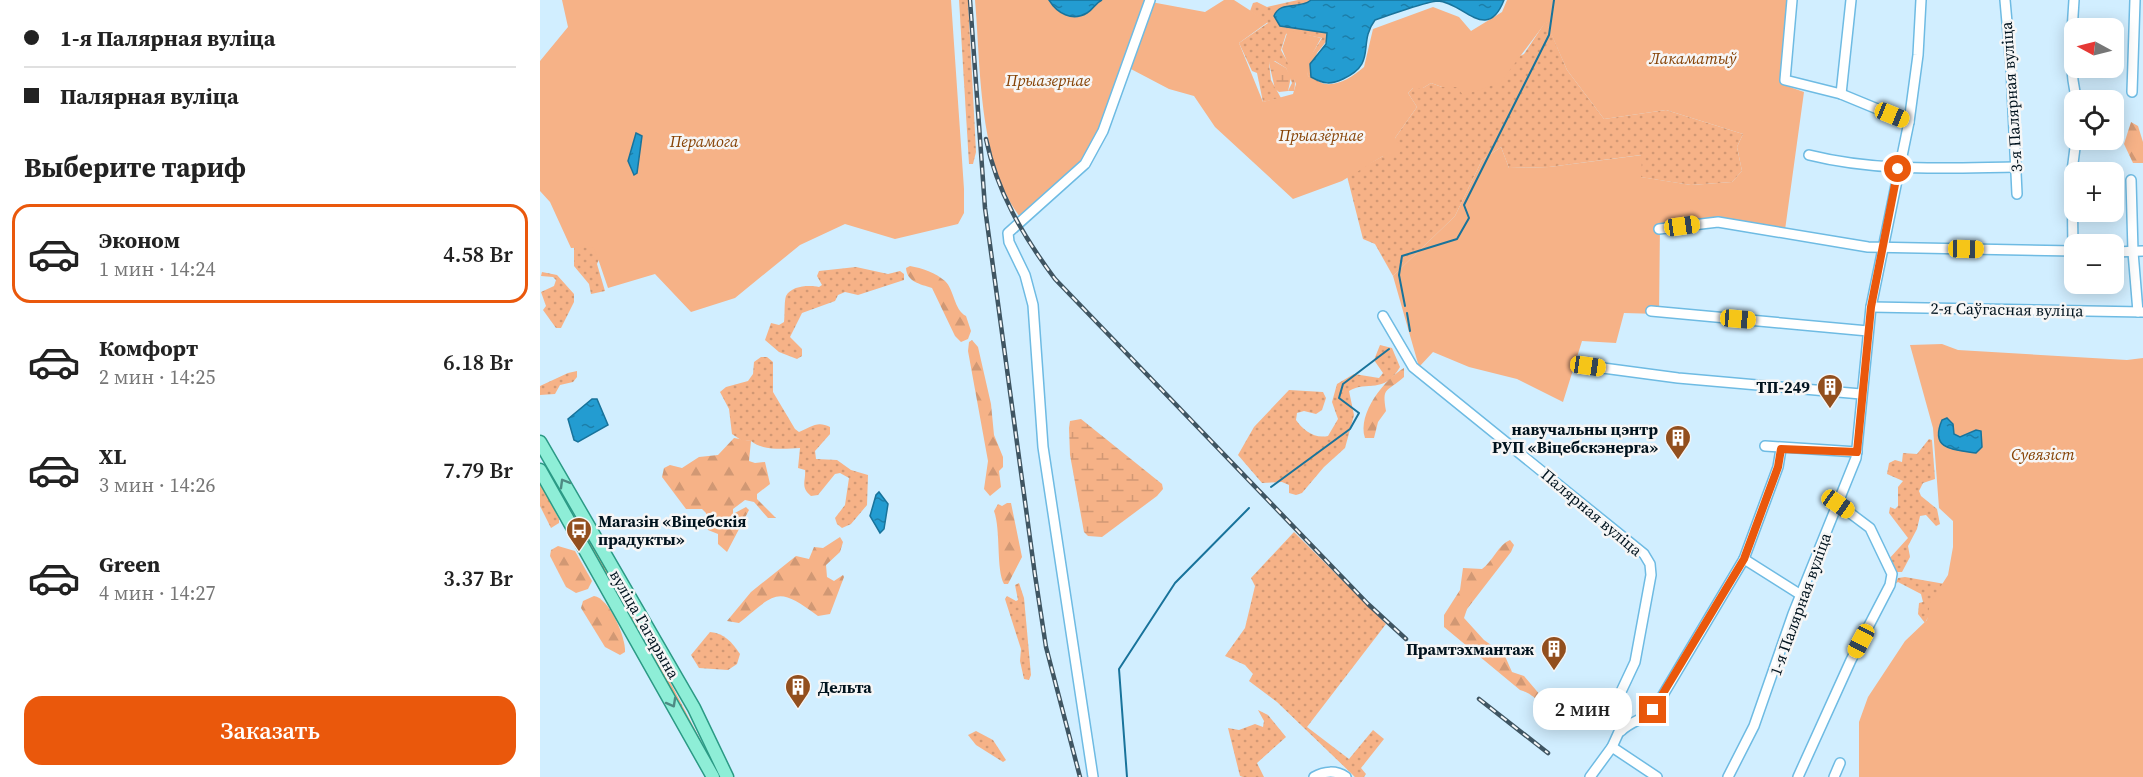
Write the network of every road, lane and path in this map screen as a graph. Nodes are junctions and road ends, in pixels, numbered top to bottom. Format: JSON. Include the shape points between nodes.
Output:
{"nodes":[{"id":1,"x":1150,"y":0,"type":"edge"},
{"id":2,"x":1792,"y":0,"type":"edge"},
{"id":3,"x":1851,"y":0,"type":"edge"},
{"id":4,"x":1921,"y":0,"type":"edge"},
{"id":5,"x":2005,"y":0,"type":"edge"},
{"id":6,"x":2074,"y":0,"type":"edge"},
{"id":7,"x":2135,"y":0,"type":"edge"},
{"id":8,"x":2074,"y":90,"type":"edge"},
{"id":9,"x":2132,"y":92,"type":"dead end"},
{"id":10,"x":1841,"y":94,"type":"junction"},
{"id":11,"x":1909,"y":122,"type":"junction"},
{"id":12,"x":2075,"y":150,"type":"edge"},
{"id":13,"x":1809,"y":155,"type":"dead end"},
{"id":14,"x":2015,"y":167,"type":"junction"},
{"id":15,"x":1898,"y":169,"type":"junction"},
{"id":16,"x":2132,"y":180,"type":"dead end"},
{"id":17,"x":2017,"y":194,"type":"dead end"},
{"id":18,"x":1659,"y":229,"type":"dead end"},
{"id":19,"x":2074,"y":234,"type":"edge"},
{"id":20,"x":1881,"y":247,"type":"junction"},
{"id":21,"x":2064,"y":251,"type":"edge"},
{"id":22,"x":2138,"y":252,"type":"edge"},
{"id":23,"x":1871,"y":307,"type":"junction"},
{"id":24,"x":1652,"y":311,"type":"dead end"},
{"id":25,"x":2141,"y":312,"type":"edge"},
{"id":26,"x":1383,"y":316,"type":"dead end"},
{"id":27,"x":1868,"y":331,"type":"junction"},
{"id":28,"x":1588,"y":366,"type":"dead end"},
{"id":29,"x":1861,"y":394,"type":"junction"},
{"id":30,"x":540,"y":442,"type":"edge"},
{"id":31,"x":1765,"y":447,"type":"dead end"},
{"id":32,"x":1781,"y":449,"type":"junction"},
{"id":33,"x":1857,"y":452,"type":"junction"},
{"id":34,"x":540,"y":470,"type":"edge"},
{"id":35,"x":1838,"y":504,"type":"junction"},
{"id":36,"x":1744,"y":559,"type":"junction"},
{"id":37,"x":1801,"y":595,"type":"junction"},
{"id":38,"x":644,"y":622,"type":"junction"},
{"id":39,"x":632,"y":630,"type":"junction"},
{"id":40,"x":654,"y":640,"type":"junction"},
{"id":41,"x":642,"y":647,"type":"junction"},
{"id":42,"x":1619,"y":733,"type":"junction"},
{"id":43,"x":1612,"y":747,"type":"junction"},
{"id":44,"x":1840,"y":763,"type":"dead end"},
{"id":45,"x":1642,"y":773,"type":"edge"},
{"id":46,"x":713,"y":777,"type":"edge"},
{"id":47,"x":727,"y":777,"type":"edge"},
{"id":48,"x":1093,"y":777,"type":"edge"},
{"id":49,"x":1314,"y":777,"type":"edge"},
{"id":50,"x":1346,"y":777,"type":"edge"},
{"id":51,"x":1590,"y":777,"type":"edge"},
{"id":52,"x":1656,"y":777,"type":"edge"},
{"id":53,"x":1728,"y":777,"type":"edge"},
{"id":54,"x":1798,"y":777,"type":"edge"},
{"id":55,"x":1834,"y":777,"type":"edge"}],
"edges":[{"from":1,"to":48,"type":"street","via":[[1103,131],[1085,164],[1008,233],[1033,304],[1043,447]]},
{"from":2,"to":10,"type":"street","via":[[1785,80]]},
{"from":3,"to":10,"type":"street"},
{"from":4,"to":11,"type":"street","name":"1-я Палярная вуліца"},
{"from":5,"to":14,"type":"street","name":"3-я Палярная вуліца"},
{"from":6,"to":8,"type":"street","via":[[2071,58]]},
{"from":7,"to":9,"type":"street"},
{"from":10,"to":11,"type":"street"},
{"from":11,"to":15,"type":"street","name":"1-я Палярная вуліца"},
{"from":12,"to":19,"type":"street"},
{"from":13,"to":15,"type":"street"},
{"from":14,"to":15,"type":"street"},
{"from":14,"to":17,"type":"street","name":"3-я Палярная вуліца"},
{"from":15,"to":20,"type":"street","name":"1-я Палярная вуліца"},
{"from":16,"to":22,"type":"street"},
{"from":18,"to":20,"type":"street","via":[[1728,223]]},
{"from":20,"to":21,"type":"street"},
{"from":20,"to":23,"type":"street","name":"1-я Палярная вуліца"},
{"from":22,"to":25,"type":"street"},
{"from":23,"to":25,"type":"street","name":"2-я Саўгасная вуліца"},
{"from":23,"to":27,"type":"street","name":"1-я Палярная вуліца"},
{"from":24,"to":27,"type":"street"},
{"from":26,"to":42,"type":"street","name":"Палярная вуліца","via":[[1413,367],[1647,558],[1651,574],[1635,662],[1619,696],[1623,723]]},
{"from":27,"to":29,"type":"street","name":"1-я Палярная вуліца"},
{"from":28,"to":29,"type":"street"},
{"from":29,"to":33,"type":"street","name":"1-я Палярная вуліца"},
{"from":38,"to":30,"type":"main road","name":"вуліца Гагарына","one_way":true},
{"from":31,"to":32,"type":"street"},
{"from":32,"to":33,"type":"street"},
{"from":32,"to":36,"type":"street"},
{"from":33,"to":35,"type":"street","name":"1-я Палярная вуліца"},
{"from":34,"to":39,"type":"main road","name":"вуліца Гагарына"},
{"from":35,"to":37,"type":"street","name":"1-я Палярная вуліца"},
{"from":35,"to":54,"type":"street","via":[[1870,528],[1892,574]]},
{"from":36,"to":37,"type":"street"},
{"from":36,"to":42,"type":"street","via":[[1653,710]]},
{"from":37,"to":53,"type":"street","name":"1-я Палярная вуліца","via":[[1754,726]]},
{"from":38,"to":39,"type":"main road","via":[[642,631]]},
{"from":38,"to":40,"type":"main road","name":"вуліца Гагарына"},
{"from":39,"to":41,"type":"main road","name":"вуліца Гагарына"},
{"from":40,"to":41,"type":"main road","via":[[645,639]]},
{"from":40,"to":47,"type":"main road","name":"вуліца Гагарына","via":[[694,708]]},
{"from":41,"to":46,"type":"main road","name":"вуліца Гагарына","one_way":true},
{"from":42,"to":43,"type":"street","name":"Палярная вуліца"},
{"from":43,"to":45,"type":"street"},
{"from":43,"to":51,"type":"street","name":"Палярная вуліца"},
{"from":44,"to":55,"type":"street"},
{"from":45,"to":52,"type":"street"},
{"from":49,"to":50,"type":"street","via":[[1325,771]]}]}
